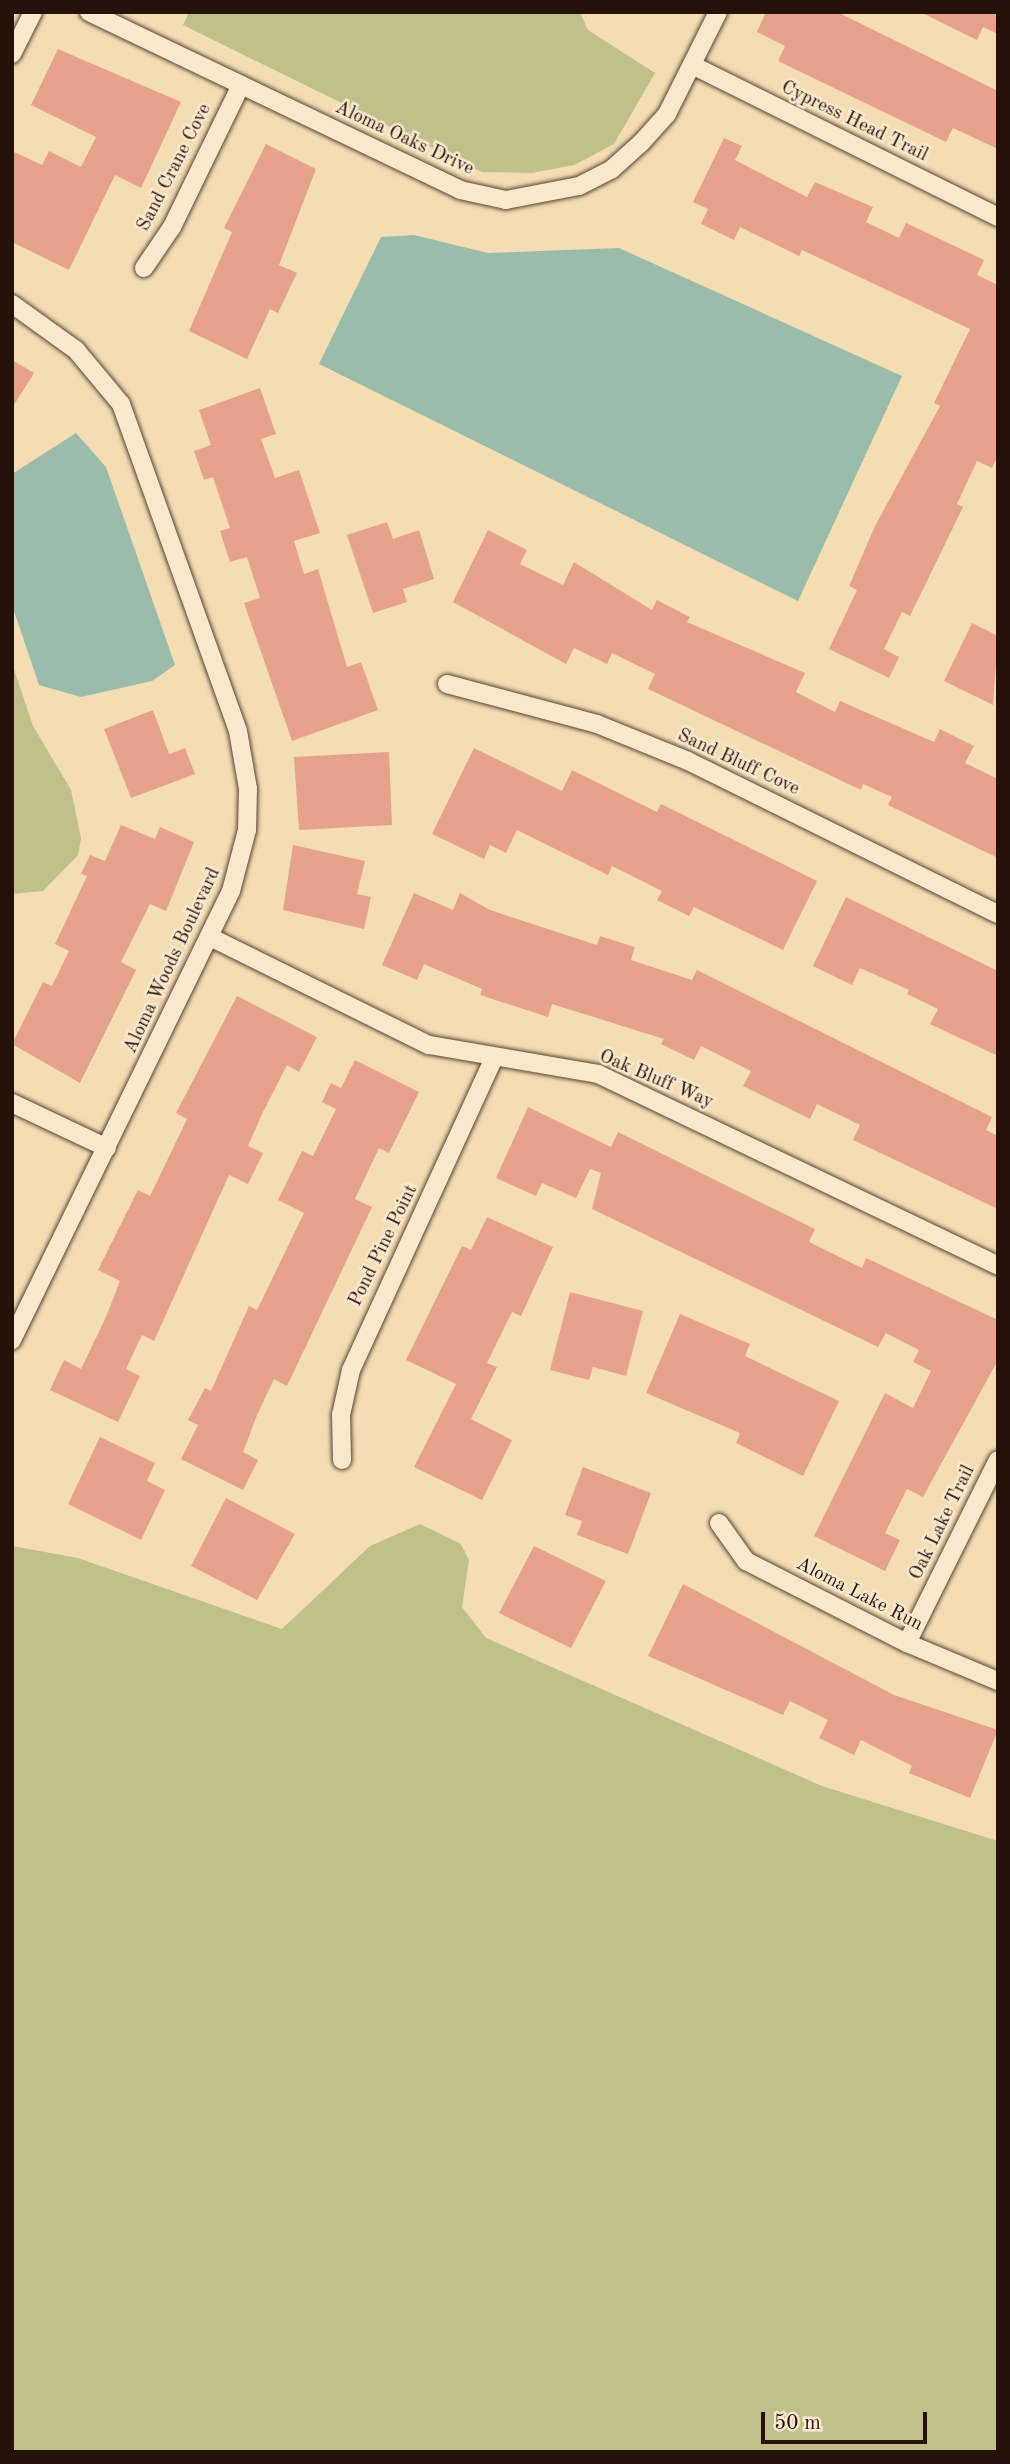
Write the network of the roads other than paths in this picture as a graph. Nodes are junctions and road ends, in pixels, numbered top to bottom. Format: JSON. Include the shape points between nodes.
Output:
{"nodes":[{"id":1,"x":33,"y":12,"type":"edge"},
{"id":2,"x":89,"y":12,"type":"edge"},
{"id":3,"x":718,"y":12,"type":"edge"},
{"id":4,"x":12,"y":54,"type":"edge"},
{"id":5,"x":692,"y":65,"type":"junction"},
{"id":6,"x":241,"y":85,"type":"junction"},
{"id":7,"x":998,"y":217,"type":"edge"},
{"id":8,"x":144,"y":268,"type":"dead end"},
{"id":9,"x":12,"y":304,"type":"edge"},
{"id":10,"x":447,"y":684,"type":"dead end"},
{"id":11,"x":998,"y":914,"type":"edge"},
{"id":12,"x":210,"y":937,"type":"junction"},
{"id":13,"x":494,"y":1058,"type":"junction"},
{"id":14,"x":12,"y":1102,"type":"edge"},
{"id":15,"x":107,"y":1148,"type":"junction"},
{"id":16,"x":998,"y":1266,"type":"edge"},
{"id":17,"x":12,"y":1340,"type":"edge"},
{"id":18,"x":342,"y":1460,"type":"dead end"},
{"id":19,"x":998,"y":1460,"type":"edge"},
{"id":20,"x":719,"y":1523,"type":"dead end"},
{"id":21,"x":907,"y":1643,"type":"junction"},
{"id":22,"x":998,"y":1681,"type":"edge"}],
"edges":[{"from":1,"to":4,"type":"street"},
{"from":2,"to":6,"type":"street","name":"Aloma Oaks Drive"},
{"from":3,"to":5,"type":"street","name":"Aloma Oaks Drive"},
{"from":5,"to":6,"type":"street","name":"Aloma Oaks Drive","via":[[667,114],[612,169],[579,186],[506,200],[460,190]]},
{"from":5,"to":7,"type":"street","name":"Cypress Head Trail"},
{"from":6,"to":8,"type":"street","name":"Sand Crane Cove","via":[[172,227]]},
{"from":9,"to":12,"type":"street","name":"Aloma Woods Boulevard","via":[[76,350],[121,404],[238,731],[247,830],[241,865]]},
{"from":10,"to":11,"type":"street","name":"Sand Bluff Cove","via":[[597,724],[675,755]]},
{"from":12,"to":13,"type":"street","name":"Oak Bluff Way","via":[[429,1045]]},
{"from":12,"to":15,"type":"street","name":"Aloma Woods Boulevard"},
{"from":13,"to":16,"type":"street","name":"Oak Bluff Way","via":[[598,1074]]},
{"from":13,"to":18,"type":"street","name":"Pond Pine Point","via":[[351,1370],[341,1415]]},
{"from":14,"to":15,"type":"street"},
{"from":15,"to":17,"type":"street","name":"Aloma Woods Boulevard"},
{"from":19,"to":21,"type":"street","name":"Oak Lake Trail"},
{"from":20,"to":21,"type":"street","name":"Aloma Lake Run","via":[[746,1561]]},
{"from":21,"to":22,"type":"street","name":"Aloma Lake Run"}]}
